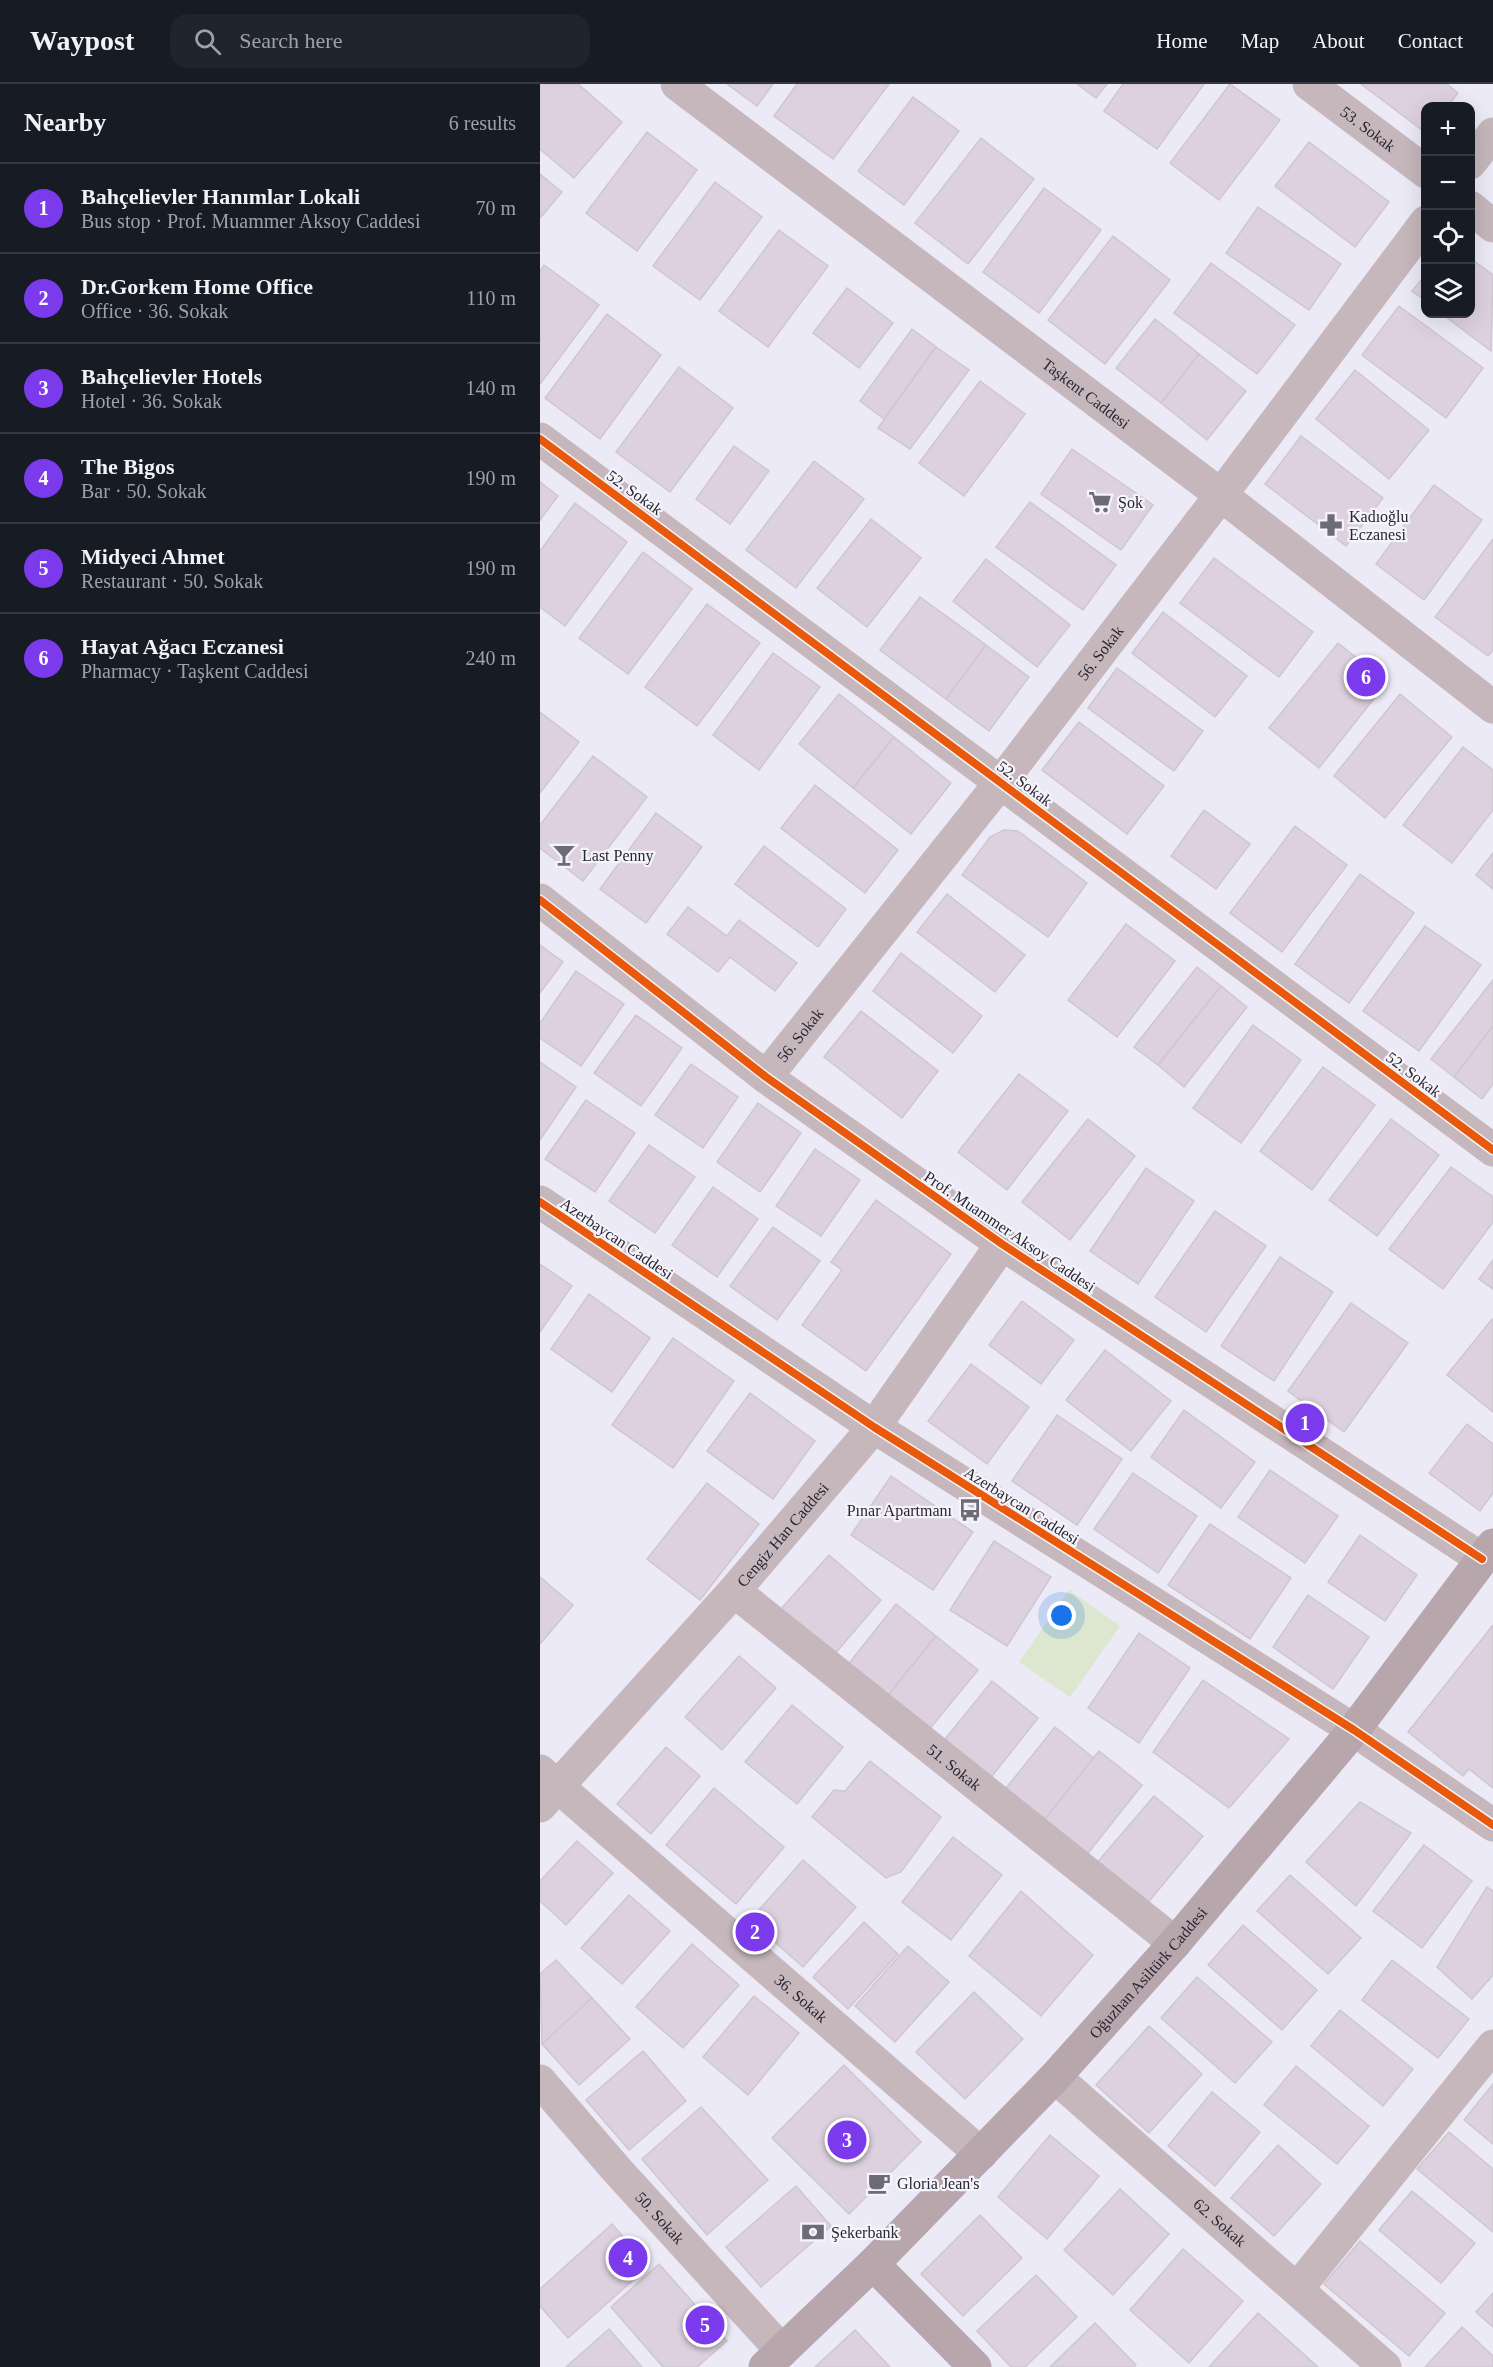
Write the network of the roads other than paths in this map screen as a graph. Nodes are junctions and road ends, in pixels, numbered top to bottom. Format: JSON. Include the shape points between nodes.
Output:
{"nodes":[{"id":1,"x":677,"y":84,"type":"edge"},
{"id":2,"x":1309,"y":84,"type":"edge"},
{"id":3,"x":1493,"y":134,"type":"edge"},
{"id":4,"x":1475,"y":157,"type":"edge"},
{"id":5,"x":1421,"y":169,"type":"edge"},
{"id":6,"x":1474,"y":210,"type":"edge"},
{"id":7,"x":1493,"y":226,"type":"edge"},
{"id":8,"x":1421,"y":227,"type":"edge"},
{"id":9,"x":540,"y":439,"type":"edge"},
{"id":10,"x":1221,"y":495,"type":"junction"},
{"id":11,"x":1493,"y":708,"type":"edge"},
{"id":12,"x":1001,"y":782,"type":"junction"},
{"id":13,"x":540,"y":900,"type":"edge"},
{"id":14,"x":766,"y":1077,"type":"junction"},
{"id":15,"x":1493,"y":1150,"type":"edge"},
{"id":16,"x":540,"y":1202,"type":"edge"},
{"id":17,"x":1002,"y":1244,"type":"junction"},
{"id":18,"x":874,"y":1427,"type":"junction"},
{"id":19,"x":1487,"y":1552,"type":"edge"},
{"id":20,"x":734,"y":1591,"type":"junction"},
{"id":21,"x":1354,"y":1731,"type":"junction"},
{"id":22,"x":546,"y":1788,"type":"edge"},
{"id":23,"x":1493,"y":1826,"type":"edge"},
{"id":24,"x":1175,"y":1943,"type":"junction"},
{"id":25,"x":1493,"y":2046,"type":"edge"},
{"id":26,"x":1055,"y":2078,"type":"junction"},
{"id":27,"x":540,"y":2081,"type":"edge"},
{"id":28,"x":981,"y":2154,"type":"junction"},
{"id":29,"x":873,"y":2264,"type":"junction"},
{"id":30,"x":1297,"y":2289,"type":"junction"},
{"id":31,"x":774,"y":2359,"type":"edge"},
{"id":32,"x":975,"y":2367,"type":"edge"},
{"id":33,"x":1385,"y":2367,"type":"edge"}],
"edges":[{"from":1,"to":10,"type":"street","name":"Taşkent Caddesi"},
{"from":2,"to":5,"type":"street","name":"53. Sokak"},
{"from":3,"to":4,"type":"street"},
{"from":6,"to":7,"type":"street"},
{"from":8,"to":10,"type":"street","name":"56. Sokak"},
{"from":9,"to":12,"type":"street","name":"52. Sokak"},
{"from":10,"to":11,"type":"street","name":"Taşkent Caddesi"},
{"from":10,"to":12,"type":"street","name":"56. Sokak"},
{"from":12,"to":14,"type":"street","name":"56. Sokak"},
{"from":12,"to":15,"type":"street","name":"52. Sokak"},
{"from":13,"to":14,"type":"street","name":"Prof. Muammer Aksoy Caddesi"},
{"from":14,"to":17,"type":"street","name":"Prof. Muammer Aksoy Caddesi"},
{"from":16,"to":18,"type":"street","name":"Azerbaycan Caddesi"},
{"from":17,"to":18,"type":"street","name":"Cengiz Han Caddesi"},
{"from":17,"to":19,"type":"street","name":"Prof. Muammer Aksoy Caddesi"},
{"from":18,"to":20,"type":"street","name":"Cengiz Han Caddesi"},
{"from":18,"to":21,"type":"street","name":"Azerbaycan Caddesi"},
{"from":19,"to":21,"type":"main road","name":"Oğuzhan Asiltürk Caddesi"},
{"from":20,"to":22,"type":"street","name":"Cengiz Han Caddesi"},
{"from":20,"to":24,"type":"street","name":"51. Sokak"},
{"from":21,"to":23,"type":"street","name":"Azerbaycan Caddesi"},
{"from":21,"to":24,"type":"main road","name":"Oğuzhan Asiltürk Caddesi"},
{"from":22,"to":28,"type":"street","name":"36. Sokak"},
{"from":24,"to":26,"type":"main road","name":"Oğuzhan Asiltürk Caddesi"},
{"from":25,"to":30,"type":"street"},
{"from":26,"to":28,"type":"main road","name":"Oğuzhan Asiltürk Caddesi"},
{"from":26,"to":30,"type":"street","name":"62. Sokak"},
{"from":27,"to":31,"type":"street","name":"50. Sokak"},
{"from":28,"to":29,"type":"main road","name":"Oğuzhan Asiltürk Caddesi"},
{"from":29,"to":31,"type":"main road","name":"Oğuzhan Asiltürk Caddesi"},
{"from":29,"to":32,"type":"main road"},
{"from":30,"to":33,"type":"street","name":"62. Sokak"}]}
